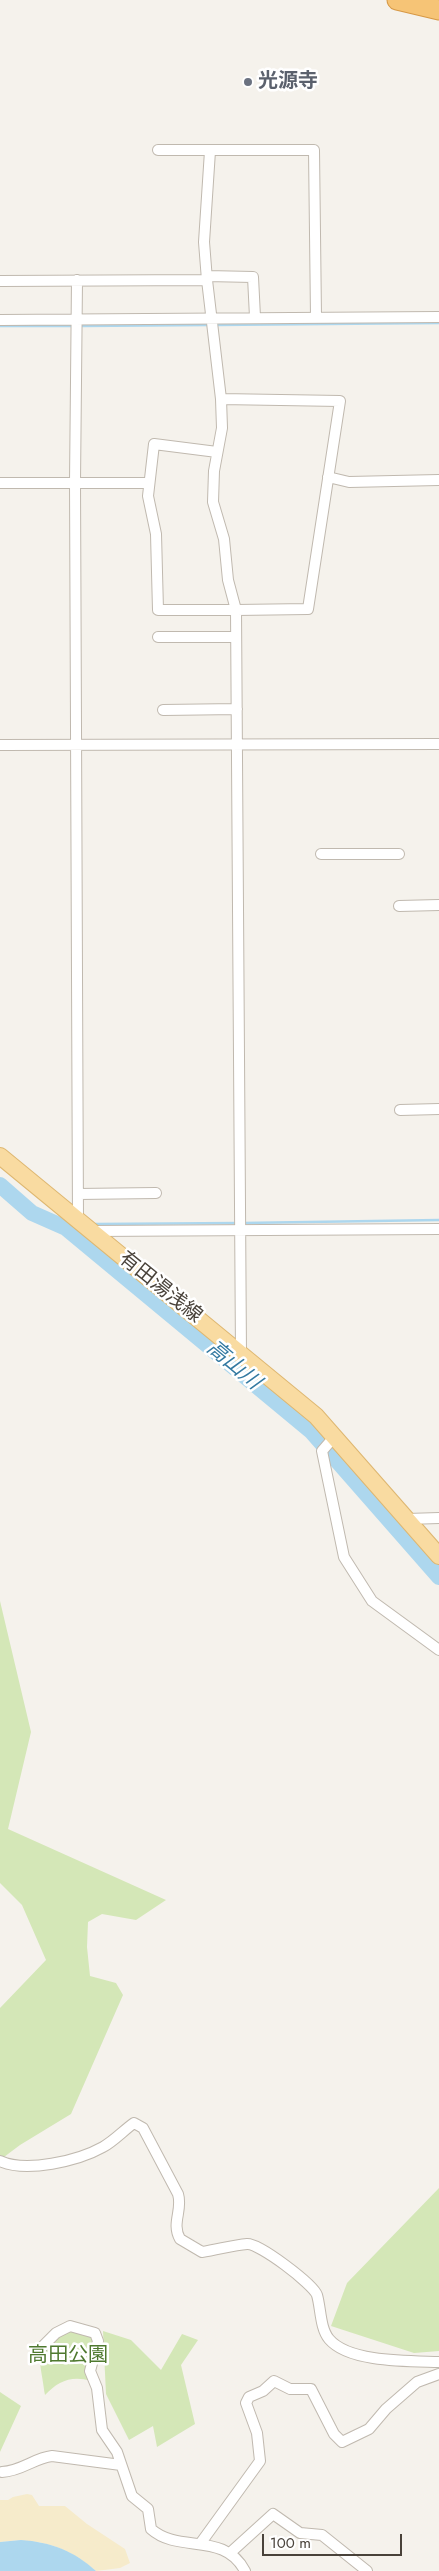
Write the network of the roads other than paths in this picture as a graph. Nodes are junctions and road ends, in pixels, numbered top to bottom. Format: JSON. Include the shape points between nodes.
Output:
{"nodes":[{"id":1,"x":397,"y":0,"type":"edge"},
{"id":2,"x":439,"y":10,"type":"edge"},
{"id":3,"x":158,"y":150,"type":"dead end"},
{"id":4,"x":210,"y":151,"type":"junction"},
{"id":5,"x":207,"y":278,"type":"junction"},
{"id":6,"x":0,"y":280,"type":"edge"},
{"id":7,"x":77,"y":280,"type":"junction"},
{"id":8,"x":316,"y":317,"type":"junction"},
{"id":9,"x":439,"y":317,"type":"edge"},
{"id":10,"x":212,"y":318,"type":"junction"},
{"id":11,"x":255,"y":318,"type":"junction"},
{"id":12,"x":0,"y":320,"type":"edge"},
{"id":13,"x":76,"y":320,"type":"junction"},
{"id":14,"x":221,"y":399,"type":"junction"},
{"id":15,"x":217,"y":452,"type":"junction"},
{"id":16,"x":328,"y":477,"type":"junction"},
{"id":17,"x":439,"y":480,"type":"edge"},
{"id":18,"x":0,"y":482,"type":"edge"},
{"id":19,"x":75,"y":482,"type":"junction"},
{"id":20,"x":149,"y":483,"type":"junction"},
{"id":21,"x":236,"y":610,"type":"junction"},
{"id":22,"x":158,"y":637,"type":"dead end"},
{"id":23,"x":236,"y":637,"type":"junction"},
{"id":24,"x":237,"y":709,"type":"junction"},
{"id":25,"x":163,"y":710,"type":"dead end"},
{"id":26,"x":237,"y":744,"type":"junction"},
{"id":27,"x":439,"y":744,"type":"edge"},
{"id":28,"x":0,"y":745,"type":"edge"},
{"id":29,"x":76,"y":745,"type":"junction"},
{"id":30,"x":321,"y":854,"type":"dead end"},
{"id":31,"x":399,"y":854,"type":"dead end"},
{"id":32,"x":439,"y":905,"type":"edge"},
{"id":33,"x":399,"y":906,"type":"dead end"},
{"id":34,"x":439,"y":1109,"type":"edge"},
{"id":35,"x":400,"y":1110,"type":"dead end"},
{"id":36,"x":0,"y":1156,"type":"edge"},
{"id":37,"x":156,"y":1193,"type":"dead end"},
{"id":38,"x":78,"y":1194,"type":"junction"},
{"id":39,"x":78,"y":1220,"type":"junction"},
{"id":40,"x":439,"y":1229,"type":"edge"},
{"id":41,"x":239,"y":1230,"type":"junction"},
{"id":42,"x":91,"y":1231,"type":"junction"},
{"id":43,"x":241,"y":1354,"type":"junction"},
{"id":44,"x":335,"y":1436,"type":"junction"},
{"id":45,"x":439,"y":1518,"type":"edge"},
{"id":46,"x":407,"y":1519,"type":"junction"},
{"id":47,"x":439,"y":1556,"type":"edge"},
{"id":48,"x":439,"y":1650,"type":"edge"},
{"id":49,"x":0,"y":2161,"type":"edge"},
{"id":50,"x":41,"y":2348,"type":"dead end"},
{"id":51,"x":439,"y":2362,"type":"edge"},
{"id":52,"x":439,"y":2374,"type":"edge"},
{"id":53,"x":121,"y":2465,"type":"junction"},
{"id":54,"x":2,"y":2472,"type":"dead end"},
{"id":55,"x":200,"y":2544,"type":"junction"},
{"id":56,"x":230,"y":2553,"type":"junction"},
{"id":57,"x":245,"y":2571,"type":"edge"},
{"id":58,"x":367,"y":2571,"type":"edge"}],
"edges":[{"from":1,"to":2,"type":"highway"},
{"from":3,"to":4,"type":"street"},
{"from":4,"to":5,"type":"street","via":[[204,242]]},
{"from":4,"to":8,"type":"street","via":[[314,150]]},
{"from":5,"to":7,"type":"street"},
{"from":5,"to":10,"type":"street"},
{"from":5,"to":11,"type":"street","via":[[253,277]]},
{"from":6,"to":7,"type":"street"},
{"from":7,"to":13,"type":"street"},
{"from":8,"to":9,"type":"street"},
{"from":8,"to":11,"type":"street"},
{"from":10,"to":11,"type":"street"},
{"from":10,"to":13,"type":"street"},
{"from":10,"to":14,"type":"street"},
{"from":12,"to":13,"type":"street"},
{"from":13,"to":19,"type":"street"},
{"from":14,"to":15,"type":"street","via":[[222,428]]},
{"from":14,"to":16,"type":"street","via":[[340,401]]},
{"from":15,"to":20,"type":"street","via":[[154,444]]},
{"from":15,"to":21,"type":"street","via":[[213,502],[222,530],[228,580]]},
{"from":16,"to":17,"type":"street","via":[[350,482]]},
{"from":16,"to":21,"type":"street","via":[[308,609]]},
{"from":18,"to":19,"type":"street"},
{"from":19,"to":20,"type":"street"},
{"from":19,"to":29,"type":"street"},
{"from":20,"to":21,"type":"street","via":[[148,496],[156,534],[158,610]]},
{"from":21,"to":23,"type":"street"},
{"from":22,"to":23,"type":"street"},
{"from":23,"to":24,"type":"street"},
{"from":24,"to":25,"type":"street"},
{"from":24,"to":26,"type":"street"},
{"from":26,"to":27,"type":"street"},
{"from":26,"to":29,"type":"street"},
{"from":26,"to":41,"type":"street"},
{"from":28,"to":29,"type":"street"},
{"from":29,"to":38,"type":"street"},
{"from":30,"to":31,"type":"street"},
{"from":32,"to":33,"type":"street"},
{"from":34,"to":35,"type":"street"},
{"from":36,"to":39,"type":"main road","name":"有田湯浅線"},
{"from":37,"to":38,"type":"street"},
{"from":38,"to":39,"type":"street"},
{"from":39,"to":42,"type":"main road","name":"有田湯浅線"},
{"from":40,"to":41,"type":"street"},
{"from":41,"to":42,"type":"street"},
{"from":41,"to":43,"type":"street"},
{"from":42,"to":43,"type":"main road","name":"有田湯浅線"},
{"from":43,"to":44,"type":"main road","name":"有田湯浅線","via":[[307,1408]]},
{"from":44,"to":46,"type":"main road","name":"有田湯浅線"},
{"from":44,"to":48,"type":"street","via":[[322,1451],[344,1556],[372,1601]]},
{"from":45,"to":46,"type":"street"},
{"from":46,"to":47,"type":"main road","name":"有田湯浅線"},
{"from":49,"to":51,"type":"street","via":[[9,2165],[35,2165],[74,2159],[104,2147],[134,2123],[143,2128],[178,2194],[181,2203],[175,2222],[180,2239],[202,2252],[249,2244],[261,2249],[314,2290],[324,2329],[329,2339],[339,2347],[378,2360]]},
{"from":50,"to":53,"type":"street","via":[[56,2333],[70,2326],[95,2333],[98,2338],[90,2371],[102,2430]]},
{"from":52,"to":55,"type":"street","via":[[417,2382],[386,2408],[369,2428],[342,2442],[334,2434],[311,2389],[290,2389],[274,2381],[249,2397],[246,2402],[257,2433],[260,2460]]},
{"from":53,"to":54,"type":"street","via":[[52,2456],[20,2469]]},
{"from":53,"to":55,"type":"street","via":[[132,2496],[148,2510],[151,2529],[176,2541]]},
{"from":55,"to":56,"type":"street"},
{"from":56,"to":57,"type":"street"},
{"from":56,"to":58,"type":"street","via":[[273,2514],[300,2533],[322,2535]]}]}
